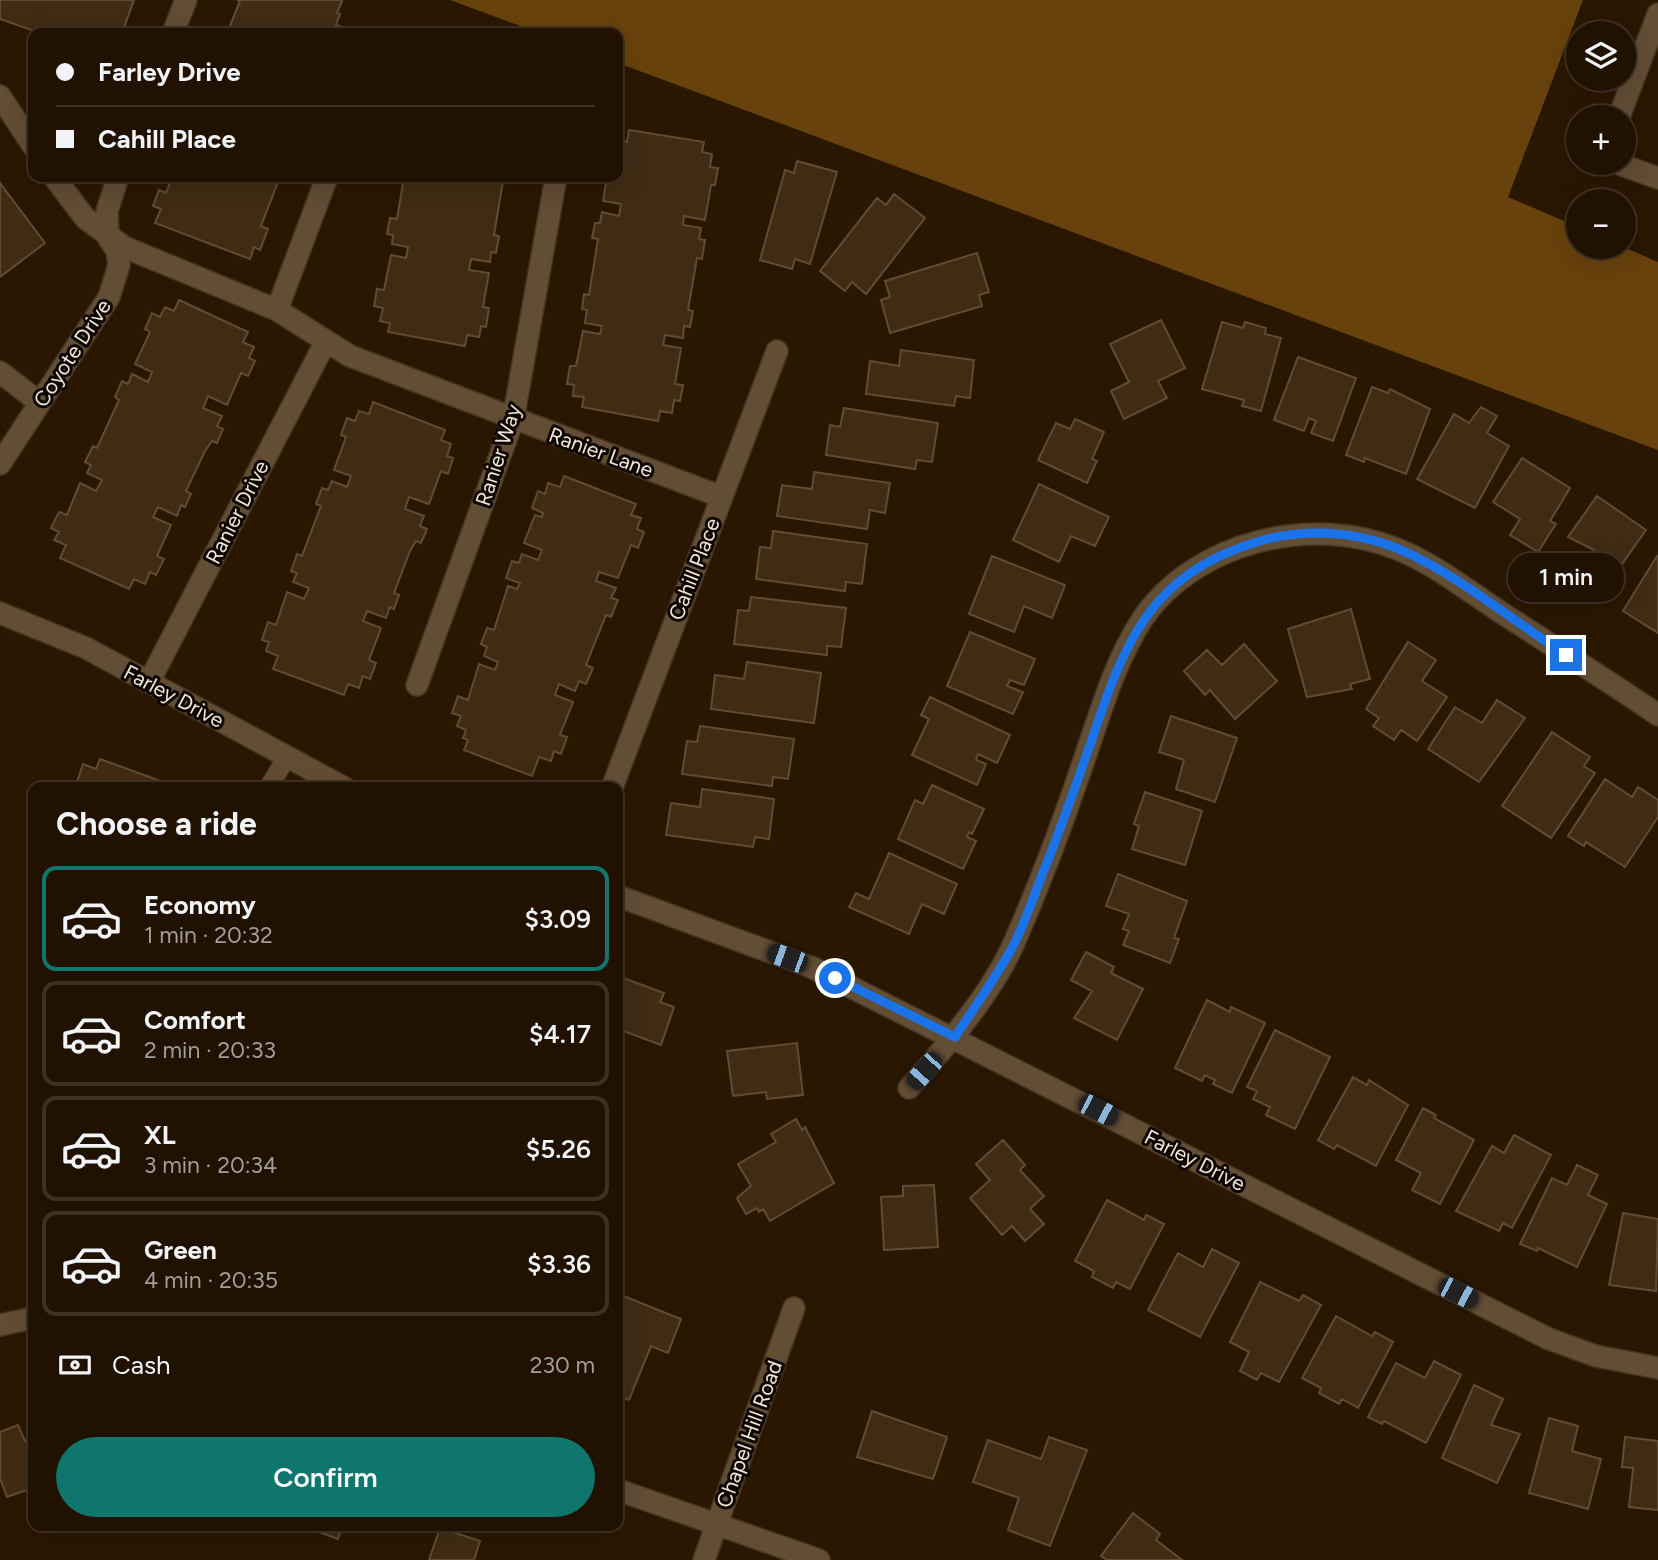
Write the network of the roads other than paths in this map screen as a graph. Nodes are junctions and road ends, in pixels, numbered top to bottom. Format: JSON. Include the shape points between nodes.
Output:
{"nodes":[{"id":1,"x":186,"y":0,"type":"edge"},
{"id":2,"x":1658,"y":14,"type":"edge"},
{"id":3,"x":175,"y":28,"type":"edge"},
{"id":4,"x":0,"y":96,"type":"edge"},
{"id":5,"x":1624,"y":105,"type":"edge"},
{"id":6,"x":28,"y":138,"type":"edge"},
{"id":7,"x":1636,"y":170,"type":"edge"},
{"id":8,"x":1658,"y":178,"type":"edge"},
{"id":9,"x":58,"y":182,"type":"edge"},
{"id":10,"x":116,"y":182,"type":"edge"},
{"id":11,"x":325,"y":182,"type":"edge"},
{"id":12,"x":555,"y":182,"type":"edge"},
{"id":13,"x":108,"y":237,"type":"junction"},
{"id":14,"x":277,"y":310,"type":"junction"},
{"id":15,"x":326,"y":341,"type":"junction"},
{"id":16,"x":777,"y":351,"type":"dead end"},
{"id":17,"x":0,"y":372,"type":"edge"},
{"id":18,"x":40,"y":403,"type":"junction"},
{"id":19,"x":513,"y":420,"type":"junction"},
{"id":20,"x":0,"y":464,"type":"edge"},
{"id":21,"x":722,"y":497,"type":"junction"},
{"id":22,"x":0,"y":613,"type":"edge"},
{"id":23,"x":149,"y":682,"type":"junction"},
{"id":24,"x":417,"y":685,"type":"dead end"},
{"id":25,"x":1658,"y":715,"type":"edge"},
{"id":26,"x":287,"y":757,"type":"junction"},
{"id":27,"x":272,"y":782,"type":"edge"},
{"id":28,"x":334,"y":782,"type":"edge"},
{"id":29,"x":614,"y":782,"type":"edge"},
{"id":30,"x":623,"y":898,"type":"edge"},
{"id":31,"x":955,"y":1037,"type":"junction"},
{"id":32,"x":909,"y":1088,"type":"dead end"},
{"id":33,"x":794,"y":1308,"type":"dead end"},
{"id":34,"x":28,"y":1319,"type":"edge"},
{"id":35,"x":0,"y":1325,"type":"edge"},
{"id":36,"x":1658,"y":1368,"type":"edge"},
{"id":37,"x":623,"y":1492,"type":"edge"},
{"id":38,"x":717,"y":1524,"type":"junction"},
{"id":39,"x":704,"y":1560,"type":"edge"},
{"id":40,"x":819,"y":1560,"type":"edge"}],
"edges":[{"from":1,"to":3,"type":"street"},
{"from":2,"to":5,"type":"street"},
{"from":4,"to":6,"type":"street"},
{"from":7,"to":8,"type":"street"},
{"from":9,"to":13,"type":"street","via":[[85,218]]},
{"from":10,"to":13,"type":"street","via":[[109,201]]},
{"from":11,"to":14,"type":"street"},
{"from":12,"to":19,"type":"street","name":"Ranier Way"},
{"from":13,"to":14,"type":"street"},
{"from":13,"to":18,"type":"street","name":"Coyote Drive","via":[[120,265],[109,297]]},
{"from":14,"to":15,"type":"street","name":"Ranier Lane"},
{"from":15,"to":19,"type":"street","name":"Ranier Lane","via":[[368,364]]},
{"from":15,"to":23,"type":"street","name":"Ranier Drive"},
{"from":16,"to":21,"type":"street","name":"Cahill Place"},
{"from":17,"to":18,"type":"street"},
{"from":18,"to":20,"type":"street","name":"Coyote Drive"},
{"from":19,"to":21,"type":"street","name":"Ranier Lane"},
{"from":19,"to":24,"type":"street","name":"Ranier Way"},
{"from":21,"to":29,"type":"street","name":"Cahill Place"},
{"from":22,"to":23,"type":"street","name":"Farley Drive","via":[[65,638]]},
{"from":23,"to":26,"type":"street","name":"Farley Drive"},
{"from":25,"to":31,"type":"street","via":[[1435,569],[1395,548],[1354,536],[1317,533],[1238,548],[1175,586],[1144,618],[1121,655],[1013,946]]},
{"from":26,"to":27,"type":"lane"},
{"from":26,"to":28,"type":"street","name":"Farley Drive"},
{"from":30,"to":31,"type":"street","name":"Farley Drive","via":[[811,967]]},
{"from":31,"to":32,"type":"street"},
{"from":31,"to":36,"type":"street","name":"Farley Drive","via":[[1549,1339],[1596,1356]]},
{"from":33,"to":38,"type":"street","name":"Chapel Hill Road"},
{"from":34,"to":35,"type":"street"},
{"from":37,"to":38,"type":"street"},
{"from":38,"to":39,"type":"street","name":"Chapel Hill Road"},
{"from":38,"to":40,"type":"street"}]}
